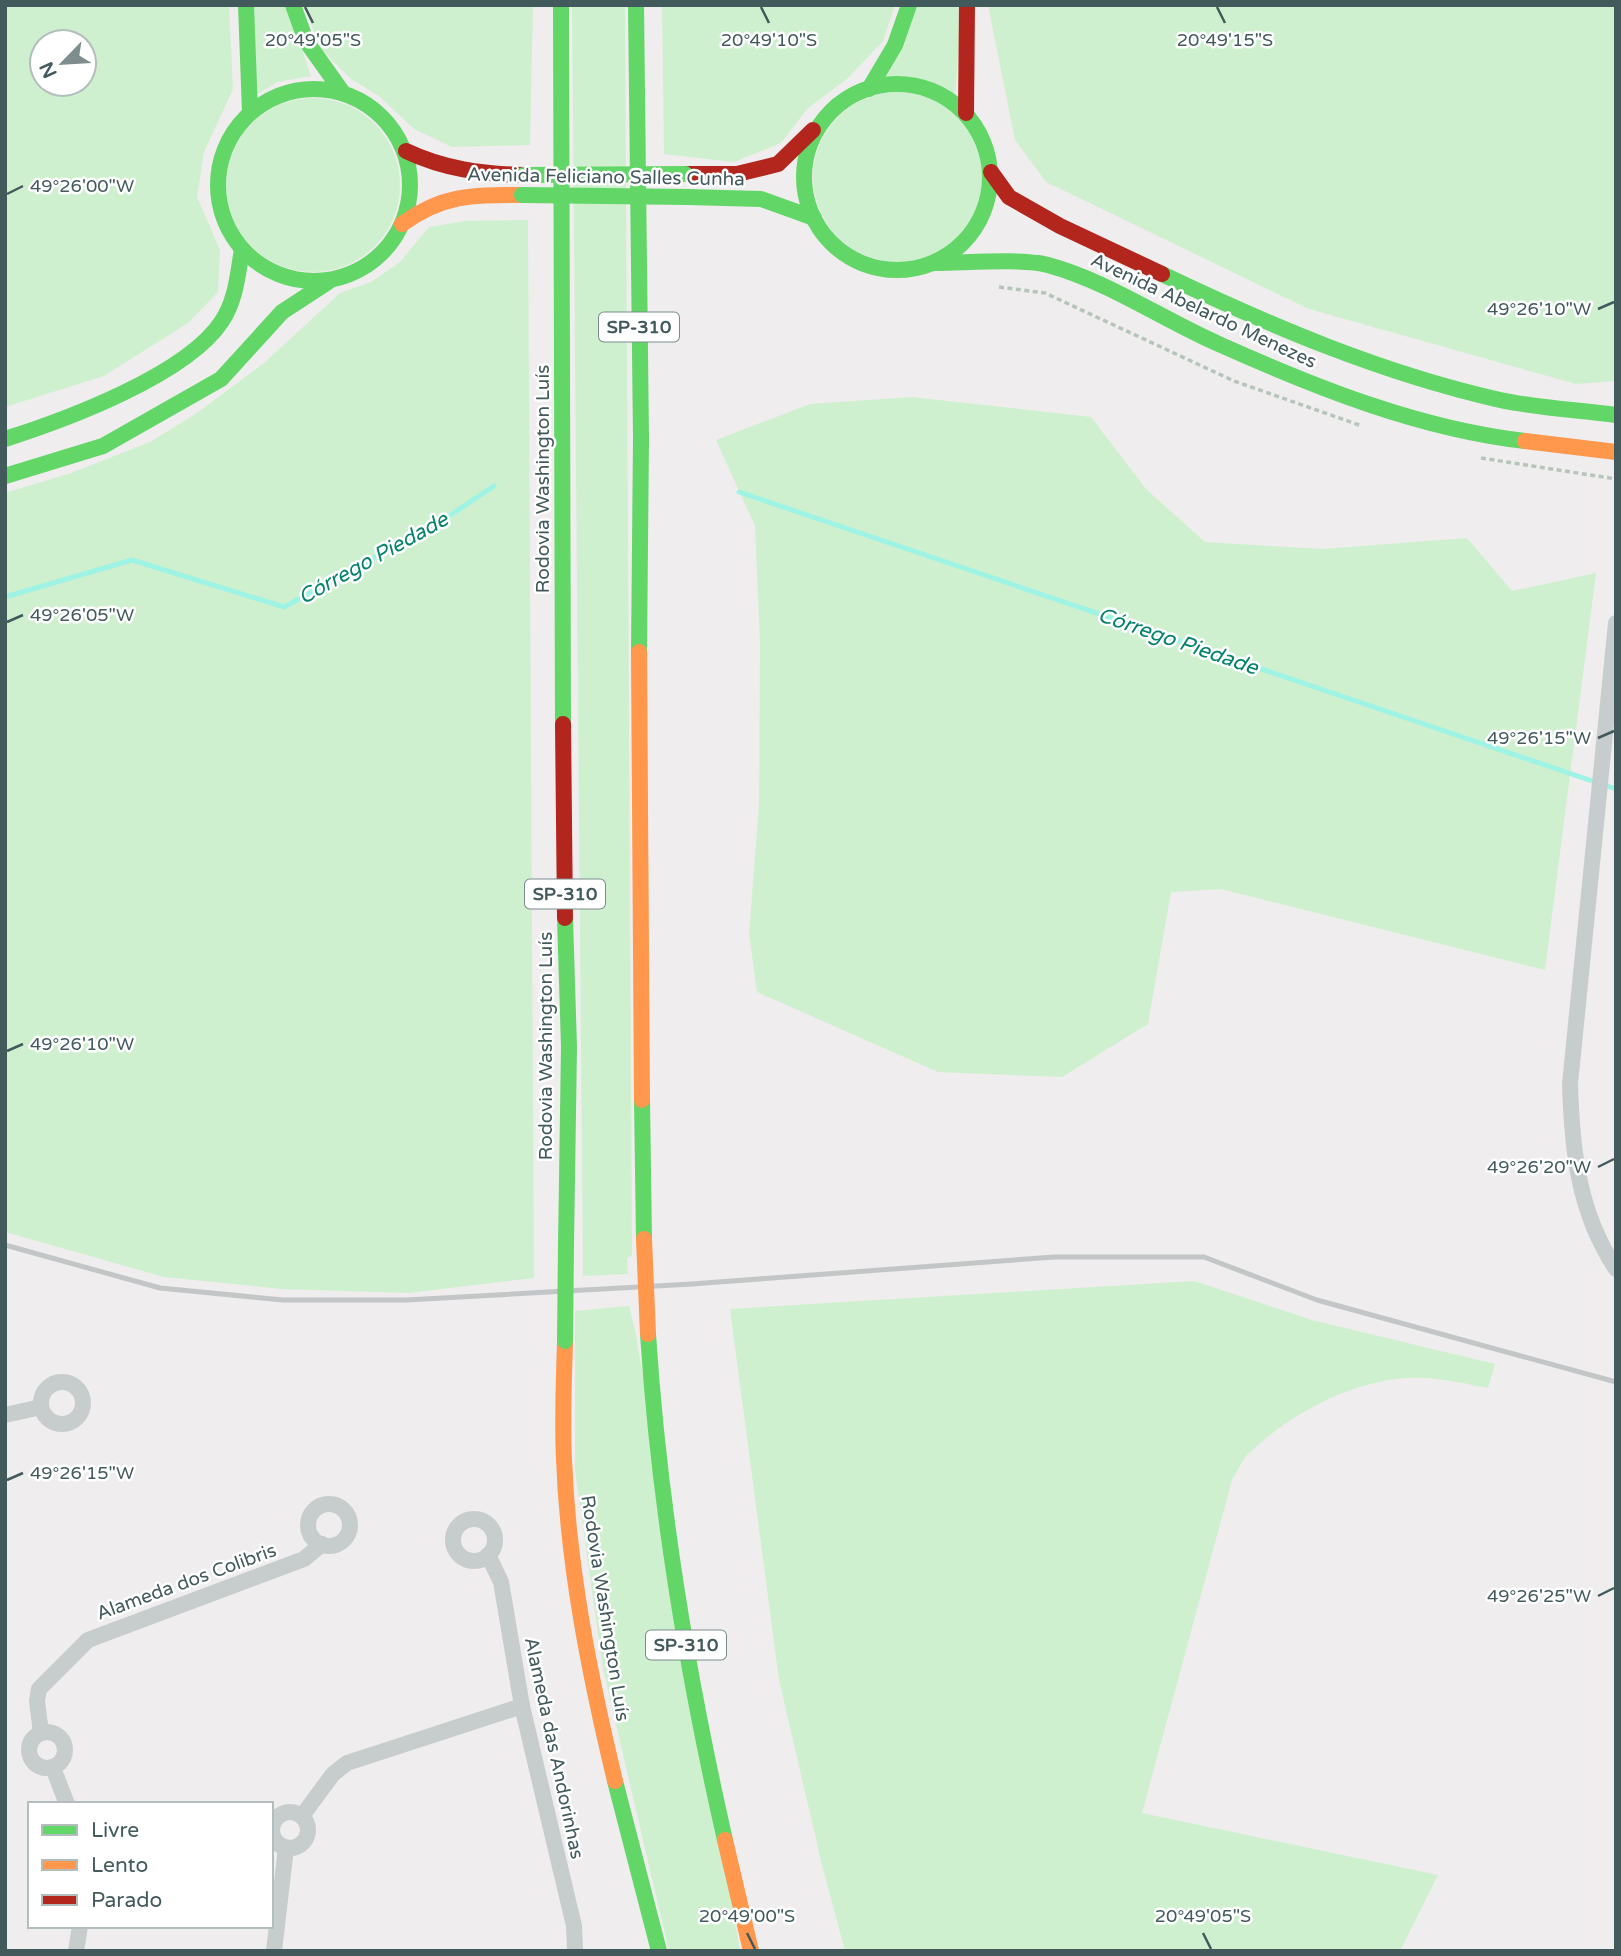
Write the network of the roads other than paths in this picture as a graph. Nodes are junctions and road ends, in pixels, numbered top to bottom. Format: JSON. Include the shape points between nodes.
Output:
{"nodes":[{"id":1,"x":246,"y":5,"type":"edge"},
{"id":2,"x":293,"y":5,"type":"edge"},
{"id":3,"x":545,"y":5,"type":"edge"},
{"id":4,"x":561,"y":5,"type":"edge"},
{"id":5,"x":636,"y":5,"type":"edge"},
{"id":6,"x":650,"y":5,"type":"edge"},
{"id":7,"x":909,"y":5,"type":"edge"},
{"id":8,"x":967,"y":5,"type":"edge"},
{"id":9,"x":869,"y":89,"type":"junction"},
{"id":10,"x":343,"y":93,"type":"junction"},
{"id":11,"x":250,"y":112,"type":"junction"},
{"id":12,"x":966,"y":113,"type":"junction"},
{"id":13,"x":822,"y":121,"type":"junction"},
{"id":14,"x":406,"y":151,"type":"junction"},
{"id":15,"x":991,"y":172,"type":"junction"},
{"id":16,"x":637,"y":215,"type":"junction"},
{"id":17,"x":814,"y":218,"type":"junction"},
{"id":18,"x":562,"y":219,"type":"junction"},
{"id":19,"x":402,"y":224,"type":"junction"},
{"id":20,"x":242,"y":249,"type":"junction"},
{"id":21,"x":936,"y":263,"type":"junction"},
{"id":22,"x":333,"y":280,"type":"junction"},
{"id":23,"x":1616,"y":415,"type":"edge"},
{"id":24,"x":5,"y":439,"type":"edge"},
{"id":25,"x":1616,"y":452,"type":"edge"},
{"id":26,"x":5,"y":476,"type":"edge"},
{"id":27,"x":1616,"y":624,"type":"edge"},
{"id":28,"x":1616,"y":1269,"type":"edge"},
{"id":29,"x":41,"y":1407,"type":"dead end"},
{"id":30,"x":5,"y":1415,"type":"edge"},
{"id":31,"x":322,"y":1544,"type":"dead end"},
{"id":32,"x":488,"y":1555,"type":"dead end"},
{"id":33,"x":522,"y":1706,"type":"junction"},
{"id":34,"x":41,"y":1733,"type":"junction"},
{"id":35,"x":53,"y":1768,"type":"junction"},
{"id":36,"x":66,"y":1802,"type":"edge"},
{"id":37,"x":302,"y":1816,"type":"junction"},
{"id":38,"x":286,"y":1848,"type":"junction"},
{"id":39,"x":80,"y":1928,"type":"edge"},
{"id":40,"x":76,"y":1951,"type":"edge"},
{"id":41,"x":274,"y":1951,"type":"edge"},
{"id":42,"x":575,"y":1951,"type":"edge"},
{"id":43,"x":659,"y":1951,"type":"edge"},
{"id":44,"x":751,"y":1951,"type":"edge"}],
"edges":[{"from":1,"to":11,"type":"main road"},
{"from":2,"to":10,"type":"main road","via":[[312,53]]},
{"from":3,"to":18,"type":"main road"},
{"from":4,"to":18,"type":"main road","name":"Rodovia Washington Luís","number":"SP-310"},
{"from":5,"to":16,"type":"main road","number":"SP-310"},
{"from":6,"to":16,"type":"main road"},
{"from":7,"to":9,"type":"main road","via":[[895,45]]},
{"from":8,"to":12,"type":"main road"},
{"from":9,"to":12,"type":"main road","via":[[898,83],[917,85],[935,91]]},
{"from":9,"to":13,"type":"main road","via":[[838,104]]},
{"from":10,"to":11,"type":"main road","via":[[310,88],[278,95]]},
{"from":10,"to":14,"type":"main road","via":[[373,109]]},
{"from":11,"to":20,"type":"main road","via":[[230,135],[219,164],[218,194],[225,223]]},
{"from":12,"to":15,"type":"main road","via":[[979,131]]},
{"from":13,"to":14,"type":"main road","name":"Avenida Feliciano Salles Cunha","bridge":true,"via":[[778,164],[737,174],[468,174]]},
{"from":13,"to":17,"type":"main road","via":[[806,159],[805,189]]},
{"from":14,"to":19,"type":"main road","via":[[409,195]]},
{"from":15,"to":21,"type":"main road","via":[[983,216],[955,251]]},
{"from":15,"to":23,"type":"main road","name":"Avenida Abelardo Menezes","via":[[1009,197],[1060,226],[1262,322],[1341,354],[1501,400]]},
{"from":16,"to":44,"type":"main road","number":"SP-310","bridge":true,"via":[[641,438],[638,826],[644,1239],[652,1417],[669,1552],[694,1688]]},
{"from":17,"to":19,"type":"main road","name":"Avenida Feliciano Salles Cunha","bridge":true,"via":[[761,199],[455,195],[421,208]]},
{"from":17,"to":21,"type":"main road","via":[[830,242],[871,266],[908,270]]},
{"from":18,"to":43,"type":"main road","name":"Rodovia Washington Luís","number":"SP-310","bridge":true,"via":[[563,847],[569,1047],[565,1477],[608,1745]]},
{"from":19,"to":22,"type":"main road","via":[[385,250],[369,263]]},
{"from":20,"to":22,"type":"main road","via":[[268,270],[300,281]]},
{"from":20,"to":24,"type":"main road","via":[[236,289],[224,319],[199,346],[113,401]]},
{"from":21,"to":25,"type":"main road","name":"Avenida Abelardo Menezes","via":[[1045,264],[1105,285],[1291,376],[1374,406],[1502,438]]},
{"from":22,"to":26,"type":"main road","via":[[282,312],[220,379],[141,427],[103,446]]},
{"from":27,"to":28,"type":"street","via":[[1570,1084],[1579,1187],[1595,1235]]},
{"from":29,"to":30,"type":"street"},
{"from":31,"to":34,"type":"street","name":"Alameda dos Colibris","via":[[304,1559],[88,1640],[39,1689]]},
{"from":32,"to":33,"type":"street","name":"Alameda das Andorinhas","via":[[501,1582]]},
{"from":33,"to":37,"type":"street","via":[[347,1763],[333,1774]]},
{"from":33,"to":42,"type":"street","name":"Alameda das Andorinhas","via":[[574,1926]]},
{"from":34,"to":35,"type":"street","via":[[49,1732],[62,1741],[64,1757]]},
{"from":34,"to":35,"type":"street","name":"Alameda dos Colibris","via":[[30,1744],[31,1760]]},
{"from":35,"to":36,"type":"street","name":"Alameda dos Colibris"},
{"from":37,"to":38,"type":"street","via":[[307,1822],[306,1838],[294,1848]]},
{"from":37,"to":38,"type":"street","via":[[286,1812],[274,1822],[274,1838]]},
{"from":38,"to":41,"type":"street"},
{"from":39,"to":40,"type":"street"}]}
